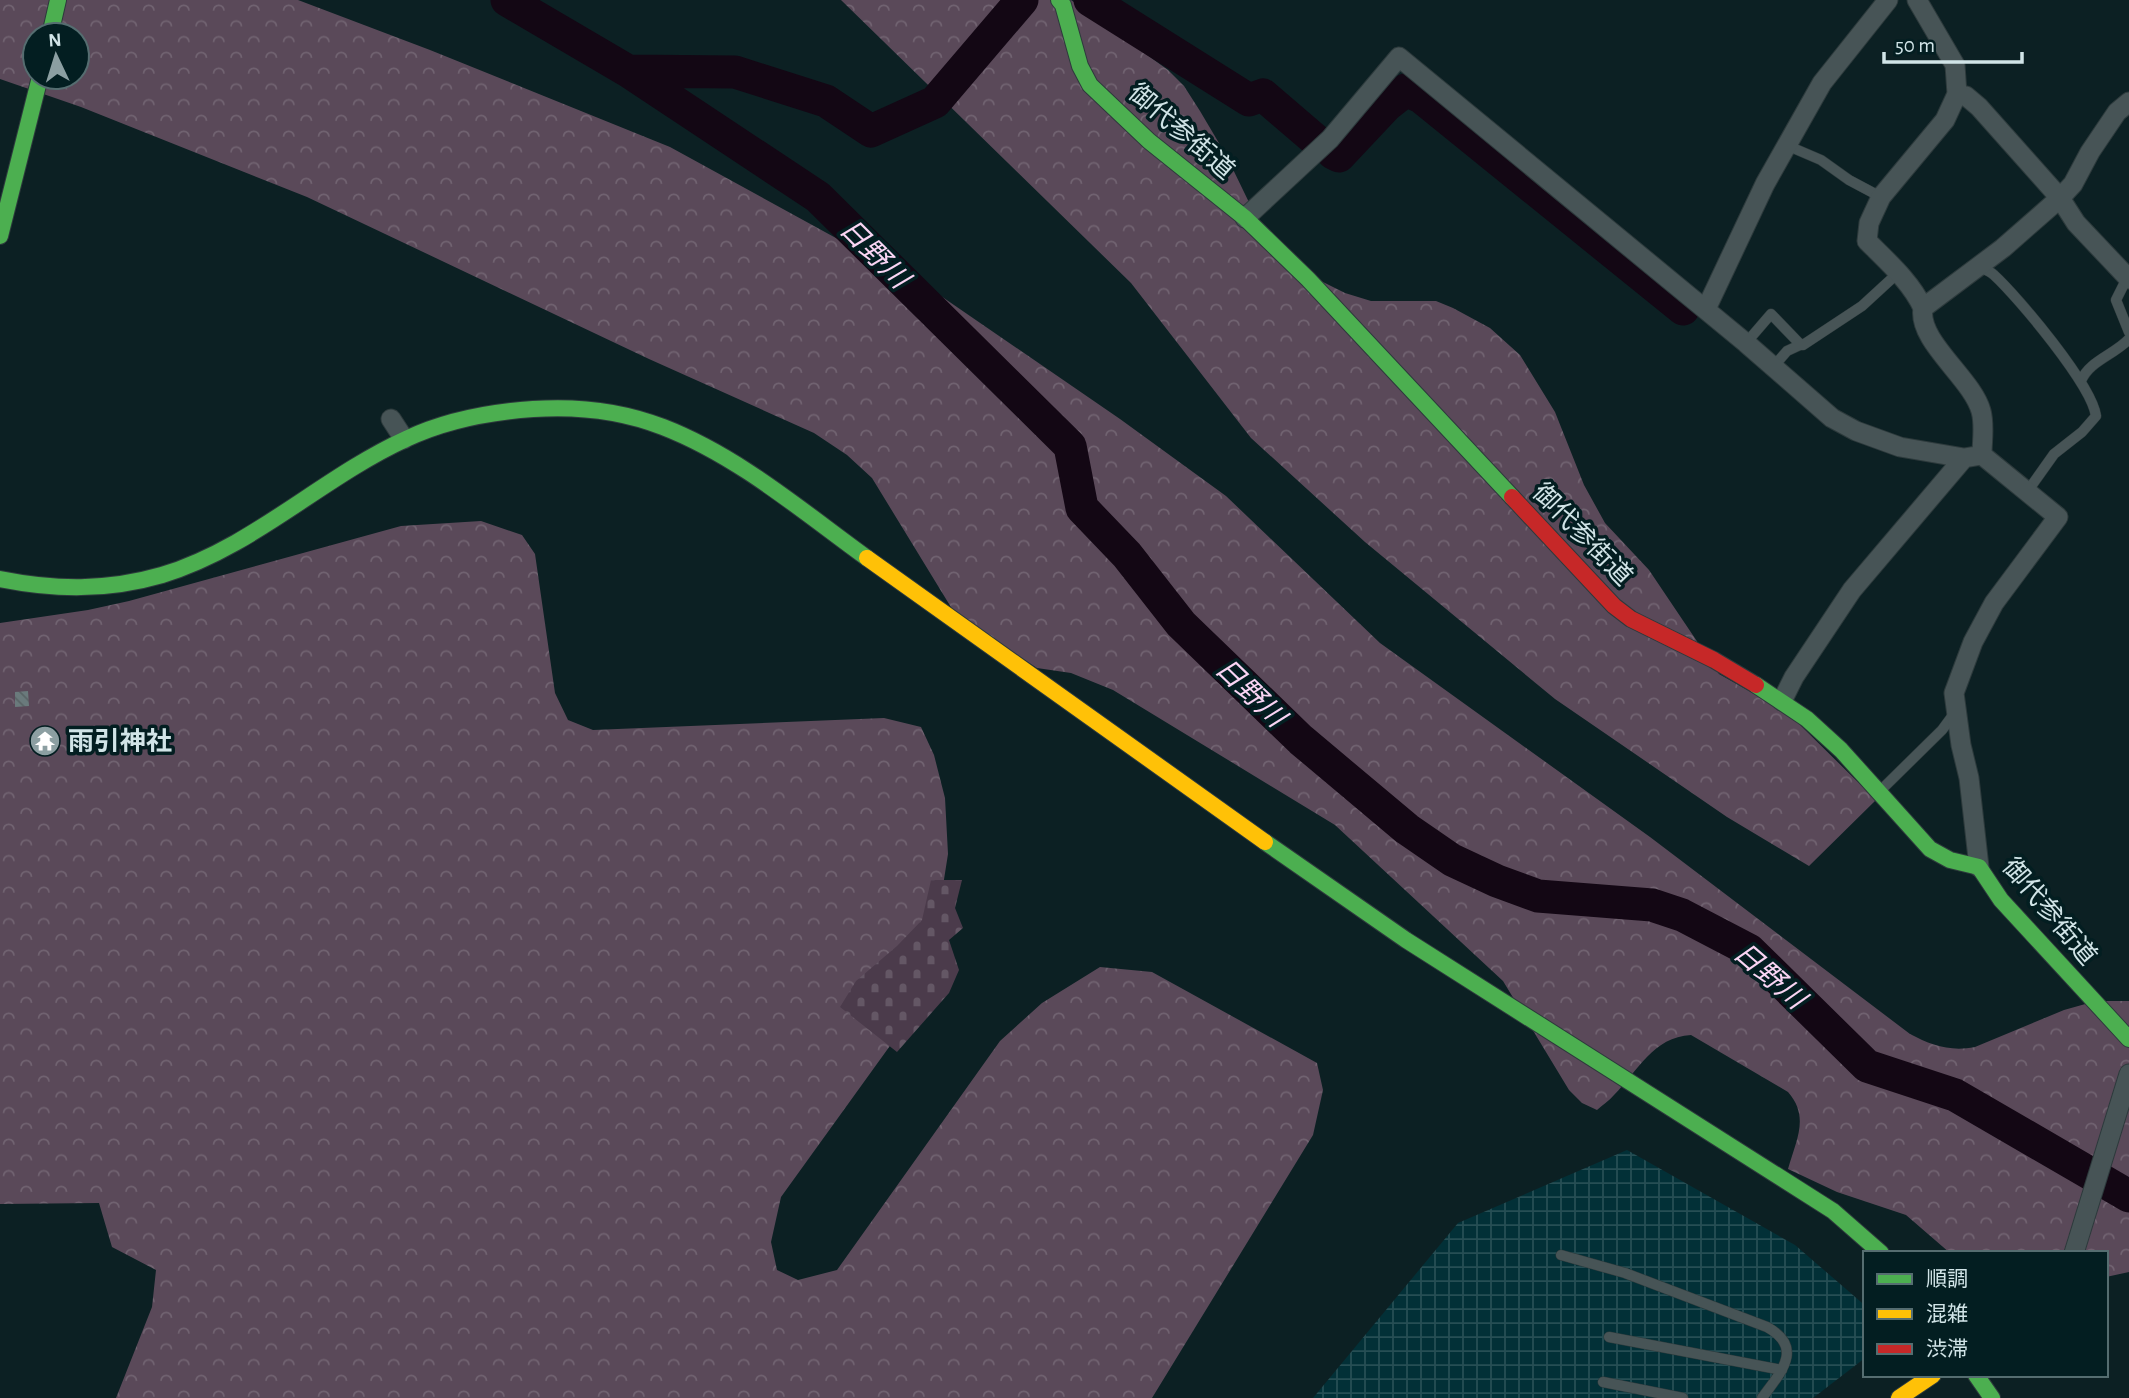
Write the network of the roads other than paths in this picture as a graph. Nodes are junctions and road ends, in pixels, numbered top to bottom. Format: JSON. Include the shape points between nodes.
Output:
{"nodes":[{"id":1,"x":1059,"y":0,"type":"edge"},
{"id":2,"x":1888,"y":0,"type":"edge"},
{"id":3,"x":1917,"y":0,"type":"edge"},
{"id":4,"x":36,"y":91,"type":"edge"},
{"id":5,"x":1957,"y":94,"type":"junction"},
{"id":6,"x":2129,"y":102,"type":"edge"},
{"id":7,"x":1786,"y":145,"type":"junction"},
{"id":8,"x":1881,"y":197,"type":"junction"},
{"id":9,"x":2060,"y":198,"type":"junction"},
{"id":10,"x":1245,"y":218,"type":"junction"},
{"id":11,"x":0,"y":236,"type":"edge"},
{"id":12,"x":1979,"y":267,"type":"junction"},
{"id":13,"x":1899,"y":272,"type":"junction"},
{"id":14,"x":2128,"y":278,"type":"edge"},
{"id":15,"x":1923,"y":308,"type":"junction"},
{"id":16,"x":1706,"y":309,"type":"junction"},
{"id":17,"x":2129,"y":332,"type":"edge"},
{"id":18,"x":2129,"y":339,"type":"edge"},
{"id":19,"x":1746,"y":343,"type":"junction"},
{"id":20,"x":1802,"y":344,"type":"junction"},
{"id":21,"x":1772,"y":368,"type":"junction"},
{"id":22,"x":2081,"y":381,"type":"junction"},
{"id":23,"x":391,"y":419,"type":"dead end"},
{"id":24,"x":404,"y":439,"type":"junction"},
{"id":25,"x":1973,"y":457,"type":"junction"},
{"id":26,"x":2027,"y":492,"type":"junction"},
{"id":27,"x":0,"y":579,"type":"edge"},
{"id":28,"x":1782,"y":701,"type":"junction"},
{"id":29,"x":1956,"y":710,"type":"junction"},
{"id":30,"x":1879,"y":792,"type":"junction"},
{"id":31,"x":1979,"y":867,"type":"junction"},
{"id":32,"x":2129,"y":1039,"type":"edge"},
{"id":33,"x":2129,"y":1074,"type":"edge"},
{"id":34,"x":1879,"y":1251,"type":"edge"},
{"id":35,"x":2075,"y":1251,"type":"edge"},
{"id":36,"x":1560,"y":1255,"type":"dead end"},
{"id":37,"x":1609,"y":1337,"type":"dead end"},
{"id":38,"x":1782,"y":1370,"type":"junction"},
{"id":39,"x":1930,"y":1377,"type":"edge"},
{"id":40,"x":1977,"y":1377,"type":"edge"},
{"id":41,"x":1604,"y":1382,"type":"dead end"},
{"id":42,"x":1683,"y":1398,"type":"edge"},
{"id":43,"x":1762,"y":1398,"type":"edge"},
{"id":44,"x":1899,"y":1398,"type":"edge"},
{"id":45,"x":1992,"y":1398,"type":"edge"}],
"edges":[{"from":1,"to":10,"type":"main road","name":"御代参街道","via":[[1090,85],[1149,141]]},
{"from":2,"to":7,"type":"street","via":[[1822,83]]},
{"from":3,"to":5,"type":"street","via":[[1955,65]]},
{"from":4,"to":11,"type":"main road"},
{"from":5,"to":8,"type":"street","via":[[1945,120]]},
{"from":5,"to":9,"type":"street","via":[[1979,107]]},
{"from":6,"to":9,"type":"street"},
{"from":7,"to":8,"type":"lane","via":[[1821,160]]},
{"from":7,"to":16,"type":"street"},
{"from":8,"to":13,"type":"street","via":[[1869,223],[1867,242]]},
{"from":9,"to":12,"type":"street"},
{"from":9,"to":14,"type":"street","via":[[2076,223]]},
{"from":10,"to":16,"type":"street","via":[[1330,139],[1399,57]]},
{"from":10,"to":28,"type":"main road","name":"御代参街道","via":[[1308,279],[1614,606]]},
{"from":12,"to":15,"type":"street"},
{"from":12,"to":22,"type":"lane","via":[[1992,272],[2010,291]]},
{"from":13,"to":15,"type":"street"},
{"from":13,"to":20,"type":"lane","via":[[1862,306]]},
{"from":14,"to":17,"type":"lane","via":[[2116,300]]},
{"from":15,"to":25,"type":"street","via":[[1925,329],[1981,410]]},
{"from":16,"to":19,"type":"street"},
{"from":18,"to":22,"type":"lane","via":[[2087,368]]},
{"from":19,"to":20,"type":"lane","via":[[1771,314]]},
{"from":19,"to":21,"type":"street"},
{"from":20,"to":21,"type":"lane","via":[[1787,351]]},
{"from":21,"to":25,"type":"street","via":[[1832,418],[1856,430],[1900,447]]},
{"from":22,"to":26,"type":"lane","via":[[2096,416],[2054,454]]},
{"from":23,"to":24,"type":"street"},
{"from":24,"to":27,"type":"main road","via":[[258,528],[173,571],[127,584],[81,589]]},
{"from":24,"to":34,"type":"main road","via":[[478,415],[571,408],[628,416],[715,450],[1406,940],[1833,1211]]},
{"from":25,"to":26,"type":"street"},
{"from":25,"to":28,"type":"street","via":[[1852,590]]},
{"from":26,"to":29,"type":"street","via":[[2058,517],[1999,596],[1973,642],[1954,693]]},
{"from":28,"to":30,"type":"main road","name":"御代参街道","via":[[1841,750]]},
{"from":29,"to":30,"type":"lane"},
{"from":29,"to":31,"type":"street"},
{"from":30,"to":31,"type":"main road","name":"御代参街道","via":[[1930,849]]},
{"from":31,"to":32,"type":"main road","name":"御代参街道","via":[[2041,946]]},
{"from":33,"to":35,"type":"street"},
{"from":36,"to":38,"type":"lane","via":[[1625,1273],[1767,1327],[1780,1334],[1787,1346]]},
{"from":37,"to":38,"type":"lane"},
{"from":38,"to":43,"type":"lane"},
{"from":39,"to":44,"type":"main road"},
{"from":40,"to":45,"type":"main road"},
{"from":41,"to":42,"type":"lane"}]}
